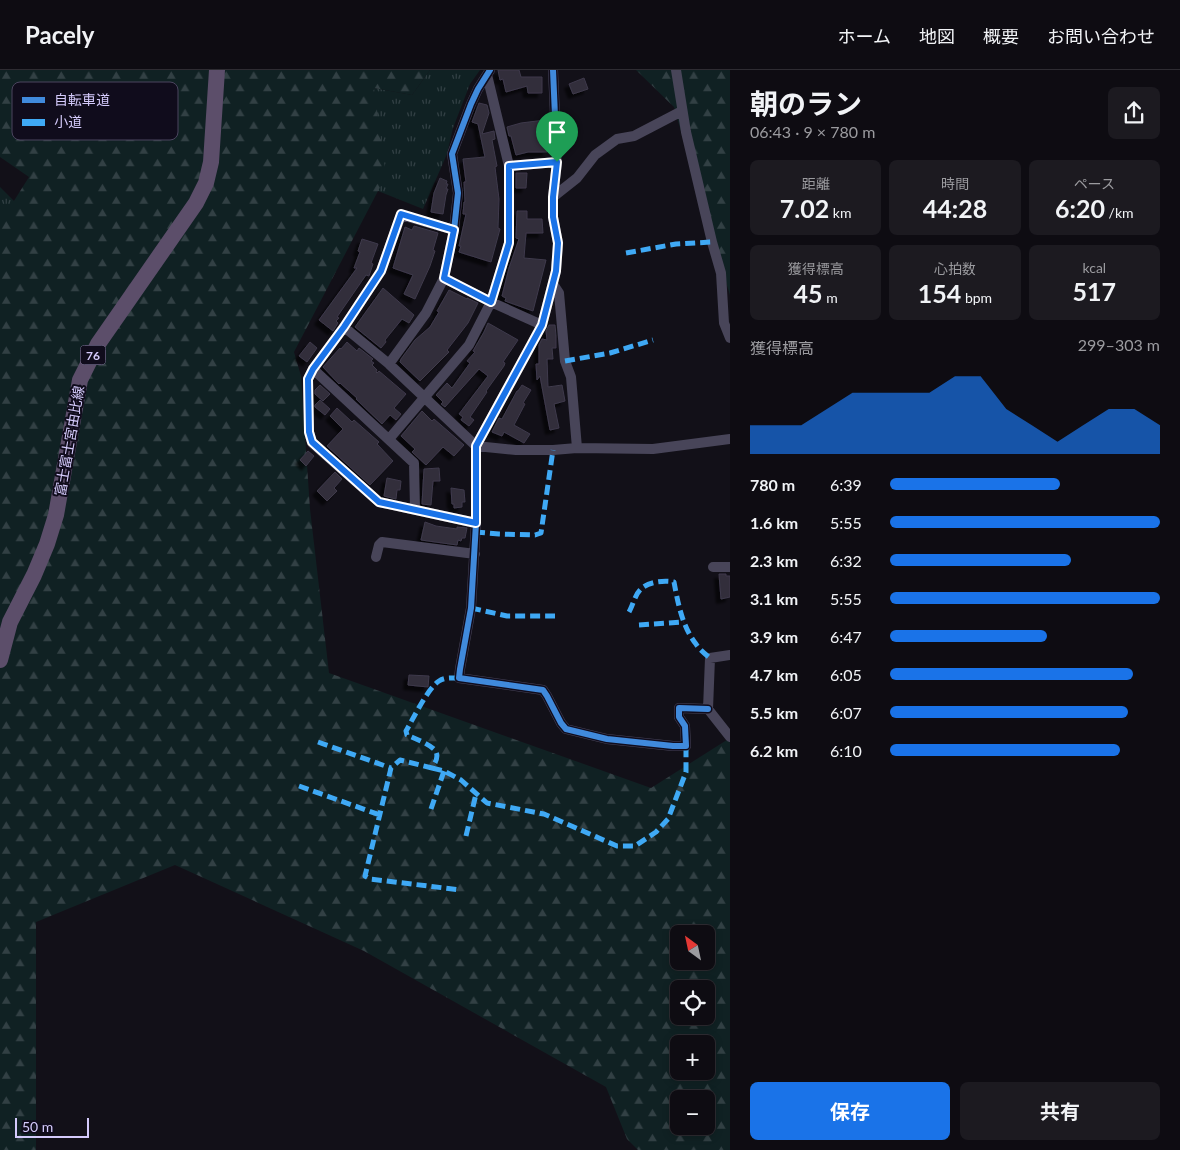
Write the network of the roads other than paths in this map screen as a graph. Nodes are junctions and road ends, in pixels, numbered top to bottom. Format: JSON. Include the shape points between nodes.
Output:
{"nodes":[{"id":1,"x":217,"y":70,"type":"edge"},
{"id":2,"x":553,"y":70,"type":"edge"},
{"id":3,"x":676,"y":70,"type":"edge"},
{"id":4,"x":488,"y":72,"type":"edge"},
{"id":5,"x":682,"y":111,"type":"junction"},
{"id":6,"x":557,"y":162,"type":"junction"},
{"id":7,"x":509,"y":166,"type":"junction"},
{"id":8,"x":553,"y":197,"type":"junction"},
{"id":9,"x":454,"y":230,"type":"junction"},
{"id":10,"x":444,"y":278,"type":"junction"},
{"id":11,"x":553,"y":284,"type":"junction"},
{"id":12,"x":491,"y":302,"type":"junction"},
{"id":13,"x":542,"y":325,"type":"junction"},
{"id":14,"x":344,"y":327,"type":"junction"},
{"id":15,"x":730,"y":338,"type":"edge"},
{"id":16,"x":389,"y":364,"type":"junction"},
{"id":17,"x":313,"y":369,"type":"junction"},
{"id":18,"x":424,"y":398,"type":"junction"},
{"id":19,"x":389,"y":439,"type":"junction"},
{"id":20,"x":730,"y":440,"type":"edge"},
{"id":21,"x":476,"y":446,"type":"junction"},
{"id":22,"x":577,"y":448,"type":"junction"},
{"id":23,"x":415,"y":509,"type":"junction"},
{"id":24,"x":476,"y":523,"type":"junction"},
{"id":25,"x":474,"y":554,"type":"junction"},
{"id":26,"x":376,"y":557,"type":"dead end"},
{"id":27,"x":730,"y":566,"type":"edge"},
{"id":28,"x":713,"y":567,"type":"dead end"},
{"id":29,"x":730,"y":655,"type":"edge"},
{"id":30,"x":0,"y":660,"type":"edge"},
{"id":31,"x":708,"y":709,"type":"junction"},
{"id":32,"x":730,"y":737,"type":"edge"}],
"edges":[{"from":1,"to":30,"type":"main road","name":"富士富士宮由比線","number":"76","via":[[211,162],[206,183],[196,203],[98,344],[80,380],[56,514],[34,575],[10,622]]},
{"from":2,"to":6,"type":"street"},
{"from":3,"to":5,"type":"street"},
{"from":4,"to":7,"type":"street"},
{"from":4,"to":9,"type":"street","via":[[478,88],[452,154],[458,193]]},
{"from":5,"to":8,"type":"street","via":[[634,136],[617,139],[595,155],[577,178]]},
{"from":5,"to":15,"type":"street","via":[[721,273],[724,323]]},
{"from":6,"to":7,"type":"street"},
{"from":6,"to":8,"type":"street"},
{"from":7,"to":12,"type":"street","via":[[509,243]]},
{"from":8,"to":11,"type":"street","via":[[558,243]]},
{"from":9,"to":10,"type":"street"},
{"from":9,"to":14,"type":"street","via":[[401,214],[381,271]]},
{"from":10,"to":12,"type":"street"},
{"from":10,"to":16,"type":"street","via":[[426,312]]},
{"from":11,"to":13,"type":"street"},
{"from":11,"to":22,"type":"street","via":[[560,294]]},
{"from":12,"to":13,"type":"street"},
{"from":12,"to":18,"type":"street","via":[[469,345]]},
{"from":13,"to":21,"type":"street"},
{"from":14,"to":16,"type":"street"},
{"from":14,"to":17,"type":"street"},
{"from":16,"to":18,"type":"street"},
{"from":17,"to":19,"type":"street"},
{"from":17,"to":23,"type":"street","via":[[308,379],[312,442],[379,502]]},
{"from":18,"to":19,"type":"street"},
{"from":18,"to":21,"type":"street"},
{"from":19,"to":23,"type":"street","via":[[414,462]]},
{"from":20,"to":22,"type":"street","via":[[653,449]]},
{"from":21,"to":22,"type":"street","via":[[516,450]]},
{"from":21,"to":24,"type":"street"},
{"from":23,"to":24,"type":"street"},
{"from":24,"to":25,"type":"street"},
{"from":25,"to":26,"type":"street","via":[[382,542]]},
{"from":25,"to":31,"type":"street","via":[[472,608],[459,678],[543,690],[566,728],[606,739],[686,746],[679,708]]},
{"from":27,"to":28,"type":"street"},
{"from":29,"to":31,"type":"street","via":[[710,658]]},
{"from":31,"to":32,"type":"street"}]}
